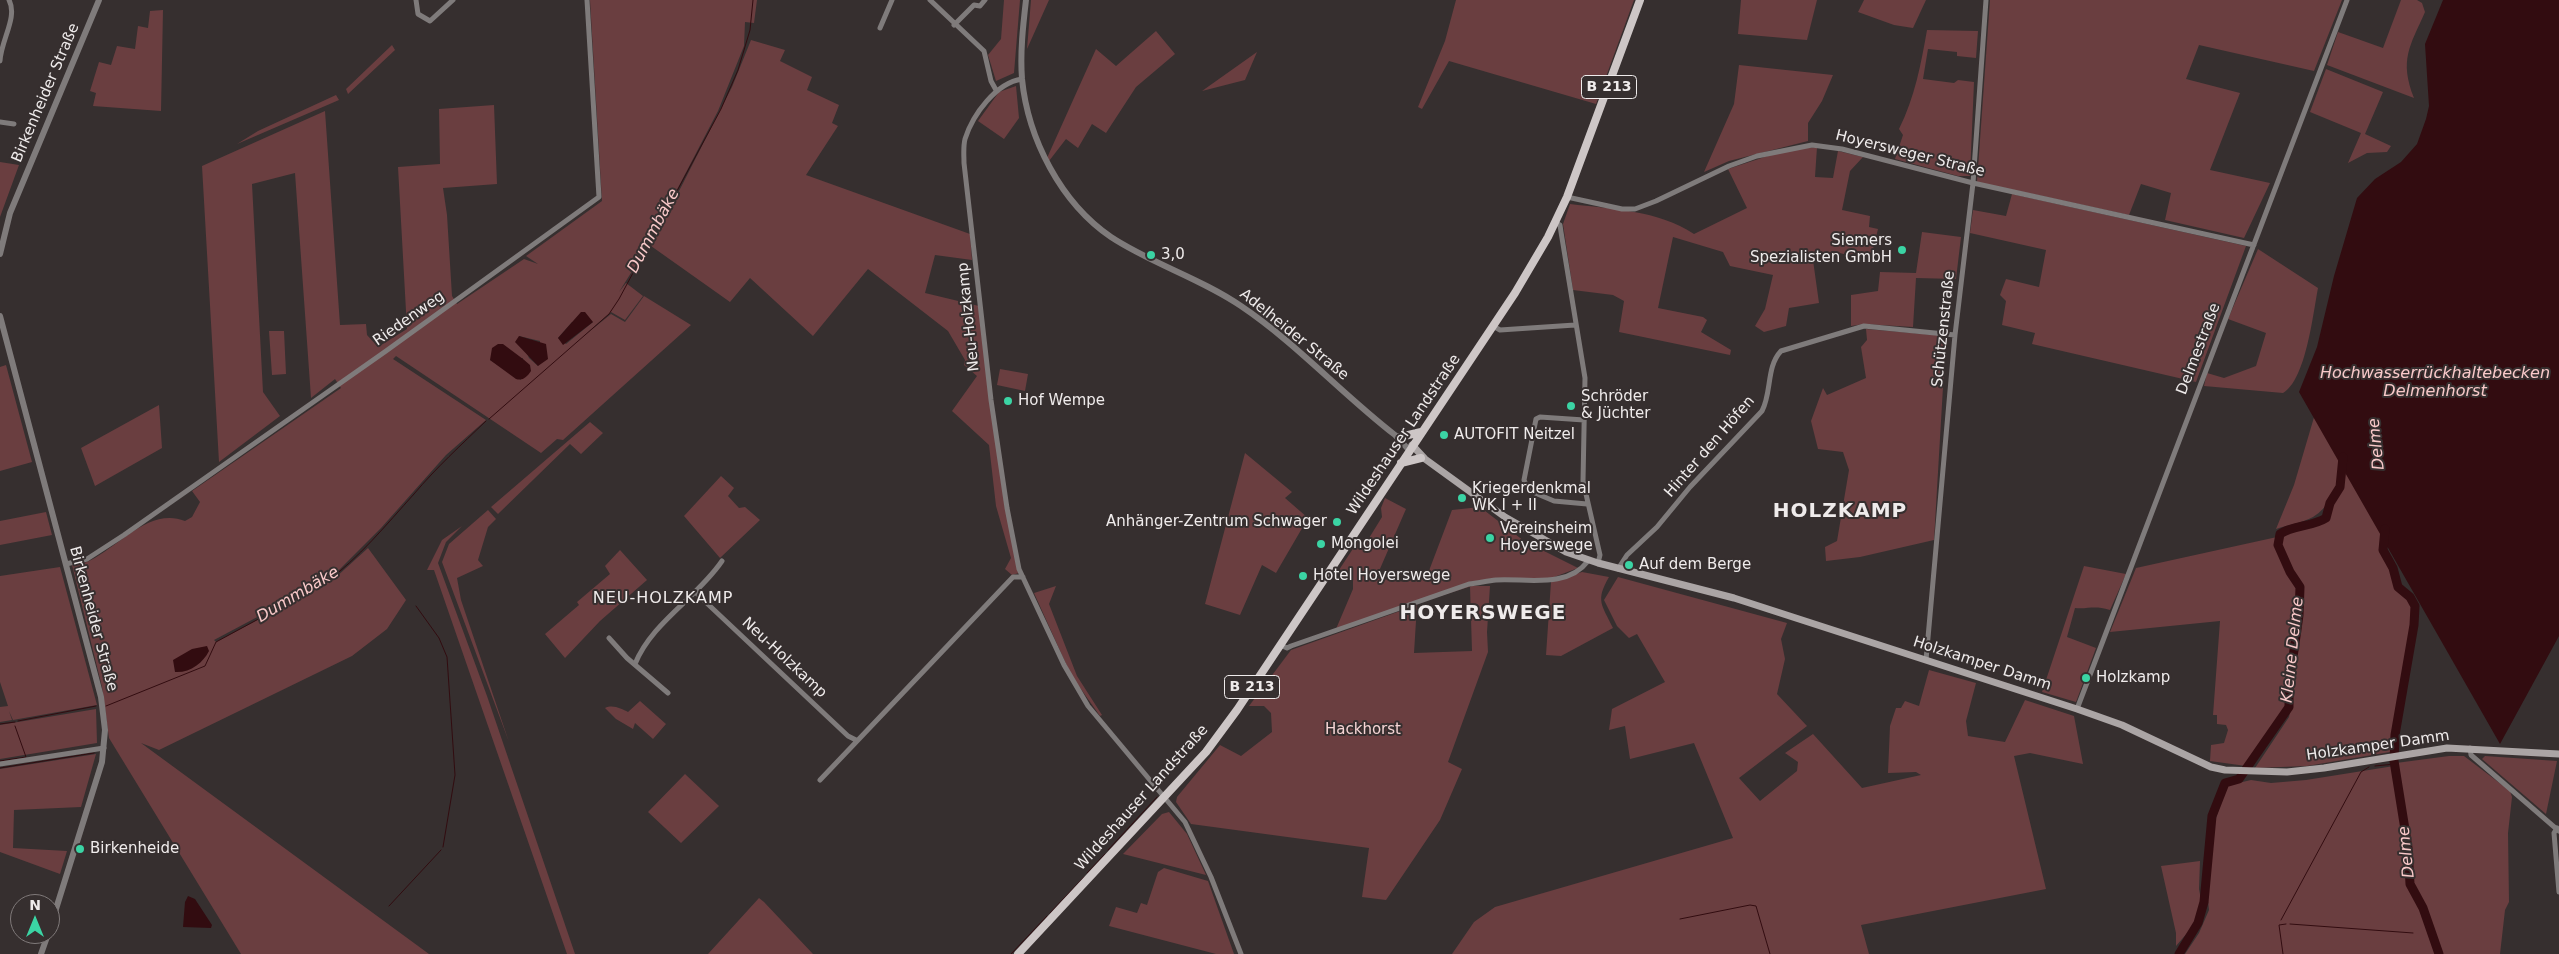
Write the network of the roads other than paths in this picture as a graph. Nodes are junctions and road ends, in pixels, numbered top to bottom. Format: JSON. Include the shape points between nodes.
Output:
{"nodes":[{"id":1,"x":9,"y":0,"type":"edge"},
{"id":2,"x":99,"y":0,"type":"edge"},
{"id":3,"x":416,"y":0,"type":"edge"},
{"id":4,"x":453,"y":0,"type":"edge"},
{"id":5,"x":587,"y":0,"type":"edge"},
{"id":6,"x":892,"y":0,"type":"edge"},
{"id":7,"x":930,"y":0,"type":"edge"},
{"id":8,"x":985,"y":0,"type":"edge"},
{"id":9,"x":1026,"y":0,"type":"edge"},
{"id":10,"x":1640,"y":0,"type":"edge"},
{"id":11,"x":1986,"y":0,"type":"edge"},
{"id":12,"x":2346,"y":0,"type":"edge"},
{"id":13,"x":974,"y":3,"type":"edge"},
{"id":14,"x":954,"y":25,"type":"junction"},
{"id":15,"x":880,"y":28,"type":"dead end"},
{"id":16,"x":0,"y":61,"type":"edge"},
{"id":17,"x":1022,"y":79,"type":"junction"},
{"id":18,"x":996,"y":90,"type":"junction"},
{"id":19,"x":0,"y":122,"type":"edge"},
{"id":20,"x":14,"y":124,"type":"dead end"},
{"id":21,"x":1973,"y":183,"type":"junction"},
{"id":22,"x":1567,"y":197,"type":"junction"},
{"id":23,"x":1556,"y":223,"type":"junction"},
{"id":24,"x":2254,"y":245,"type":"junction"},
{"id":25,"x":0,"y":254,"type":"edge"},
{"id":26,"x":0,"y":316,"type":"edge"},
{"id":27,"x":1575,"y":325,"type":"junction"},
{"id":28,"x":1493,"y":326,"type":"junction"},
{"id":29,"x":1955,"y":335,"type":"junction"},
{"id":30,"x":1584,"y":420,"type":"junction"},
{"id":31,"x":1421,"y":432,"type":"junction"},
{"id":32,"x":1397,"y":436,"type":"junction"},
{"id":33,"x":1410,"y":448,"type":"junction"},
{"id":34,"x":1423,"y":459,"type":"junction"},
{"id":35,"x":1401,"y":463,"type":"junction"},
{"id":36,"x":1587,"y":504,"type":"junction"},
{"id":37,"x":722,"y":561,"type":"dead end"},
{"id":38,"x":1588,"y":561,"type":"junction"},
{"id":39,"x":66,"y":564,"type":"junction"},
{"id":40,"x":1598,"y":564,"type":"junction"},
{"id":41,"x":1618,"y":569,"type":"junction"},
{"id":42,"x":1023,"y":576,"type":"junction"},
{"id":43,"x":695,"y":592,"type":"junction"},
{"id":44,"x":608,"y":638,"type":"dead end"},
{"id":45,"x":1280,"y":644,"type":"junction"},
{"id":46,"x":1926,"y":660,"type":"junction"},
{"id":47,"x":635,"y":664,"type":"junction"},
{"id":48,"x":668,"y":693,"type":"dead end"},
{"id":49,"x":2077,"y":709,"type":"junction"},
{"id":50,"x":856,"y":740,"type":"junction"},
{"id":51,"x":104,"y":748,"type":"junction"},
{"id":52,"x":2470,"y":748,"type":"junction"},
{"id":53,"x":2559,"y":754,"type":"edge"},
{"id":54,"x":0,"y":764,"type":"edge"},
{"id":55,"x":820,"y":780,"type":"dead end"},
{"id":56,"x":1165,"y":798,"type":"junction"},
{"id":57,"x":2558,"y":830,"type":"edge"},
{"id":58,"x":2559,"y":892,"type":"edge"},
{"id":59,"x":60,"y":897,"type":"edge"},
{"id":60,"x":1018,"y":954,"type":"edge"},
{"id":61,"x":1241,"y":954,"type":"edge"}],
"edges":[{"from":1,"to":16,"type":"street","via":[[12,6],[10,27],[5,32]]},
{"from":2,"to":25,"type":"street","name":"Birkenheider Straße","via":[[10,213]]},
{"from":3,"to":4,"type":"street","via":[[418,14],[430,20]]},
{"from":5,"to":39,"type":"street","name":"Riedenweg","via":[[599,197],[94,556]]},
{"from":6,"to":15,"type":"street"},
{"from":7,"to":14,"type":"street"},
{"from":8,"to":13,"type":"street","via":[[980,6]]},
{"from":9,"to":17,"type":"street","name":"Adelheider Straße"},
{"from":10,"to":22,"type":"main road","name":"Wildeshauser Landstraße","number":"B 213"},
{"from":11,"to":21,"type":"street","name":"Schützenstraße"},
{"from":12,"to":24,"type":"street","name":"Delmestraße"},
{"from":13,"to":14,"type":"street"},
{"from":14,"to":18,"type":"street","via":[[984,51],[991,83]]},
{"from":17,"to":18,"type":"street","via":[[1006,83]]},
{"from":17,"to":32,"type":"street","name":"Adelheider Straße","via":[[1032,128],[1043,154],[1060,184],[1083,212],[1110,236],[1215,288],[1252,313]]},
{"from":18,"to":42,"type":"street","name":"Neu-Holzkamp","via":[[968,132],[964,142],[964,163],[991,400],[1014,549]]},
{"from":19,"to":20,"type":"street"},
{"from":21,"to":22,"type":"street","name":"Hoyersweger Straße","via":[[1842,149],[1812,145],[1757,156],[1729,166],[1635,209]]},
{"from":21,"to":24,"type":"street","name":"Hoyersweger Straße"},
{"from":21,"to":29,"type":"street","name":"Schützenstraße"},
{"from":22,"to":23,"type":"main road","name":"Wildeshauser Landstraße","number":"B 213"},
{"from":23,"to":27,"type":"street","via":[[1560,225]]},
{"from":23,"to":28,"type":"main road","name":"Wildeshauser Landstraße","number":"B 213"},
{"from":24,"to":49,"type":"street","name":"Delmestraße"},
{"from":26,"to":39,"type":"street","name":"Birkenheider Straße"},
{"from":27,"to":28,"type":"street","via":[[1500,330]]},
{"from":27,"to":30,"type":"street","via":[[1585,378]]},
{"from":28,"to":31,"type":"main road","name":"Wildeshauser Landstraße","number":"B 213"},
{"from":29,"to":41,"type":"street","name":"Hinter den Höfen","via":[[1864,326],[1781,352],[1774,359],[1762,411],[1657,527],[1627,555]]},
{"from":29,"to":46,"type":"street","name":"Schützenstraße"},
{"from":30,"to":36,"type":"street","via":[[1583,481]]},
{"from":30,"to":36,"type":"street","via":[[1536,419],[1524,484],[1528,490],[1554,501]]},
{"from":31,"to":32,"type":"main road"},
{"from":31,"to":33,"type":"main road","name":"Wildeshauser Landstraße","number":"B 213"},
{"from":32,"to":33,"type":"street","name":"Adelheider Straße"},
{"from":33,"to":34,"type":"main road","name":"Holzkamper Damm"},
{"from":33,"to":35,"type":"main road","name":"Wildeshauser Landstraße","number":"B 213"},
{"from":34,"to":35,"type":"main road"},
{"from":34,"to":38,"type":"main road","name":"Holzkamper Damm","via":[[1520,527]]},
{"from":35,"to":45,"type":"main road","name":"Wildeshauser Landstraße","number":"B 213"},
{"from":36,"to":40,"type":"street","via":[[1600,555]]},
{"from":37,"to":43,"type":"street"},
{"from":38,"to":40,"type":"main road","name":"Holzkamper Damm"},
{"from":38,"to":45,"type":"street","via":[[1578,570],[1550,581],[1496,580],[1469,584],[1287,648]]},
{"from":39,"to":51,"type":"street","name":"Birkenheider Straße","via":[[101,697]]},
{"from":40,"to":41,"type":"main road","name":"Holzkamper Damm"},
{"from":41,"to":46,"type":"main road","name":"Holzkamper Damm","via":[[1734,598]]},
{"from":42,"to":50,"type":"street","via":[[1012,577]]},
{"from":42,"to":56,"type":"street","name":"Neu-Holzkamp","via":[[1064,665],[1088,706]]},
{"from":43,"to":47,"type":"street","via":[[648,639]]},
{"from":43,"to":50,"type":"street","name":"Neu-Holzkamp"},
{"from":44,"to":47,"type":"street"},
{"from":45,"to":56,"type":"main road","name":"Wildeshauser Landstraße","number":"B 213","via":[[1206,752]]},
{"from":46,"to":49,"type":"main road","name":"Holzkamper Damm"},
{"from":47,"to":48,"type":"street"},
{"from":49,"to":52,"type":"main road","name":"Holzkamper Damm","via":[[2122,725],[2211,767],[2237,771],[2324,768],[2447,748]]},
{"from":50,"to":55,"type":"street"},
{"from":51,"to":54,"type":"street"},
{"from":51,"to":59,"type":"street","name":"Birkenheider Straße"},
{"from":52,"to":53,"type":"main road","name":"Holzkamper Damm"},
{"from":52,"to":57,"type":"street","via":[[2471,755]]},
{"from":56,"to":60,"type":"main road","name":"Wildeshauser Landstraße","number":"B 213"},
{"from":56,"to":61,"type":"street","name":"Neu-Holzkamp","via":[[1185,822],[1196,843]]},
{"from":57,"to":58,"type":"street","via":[[2554,833]]}]}
